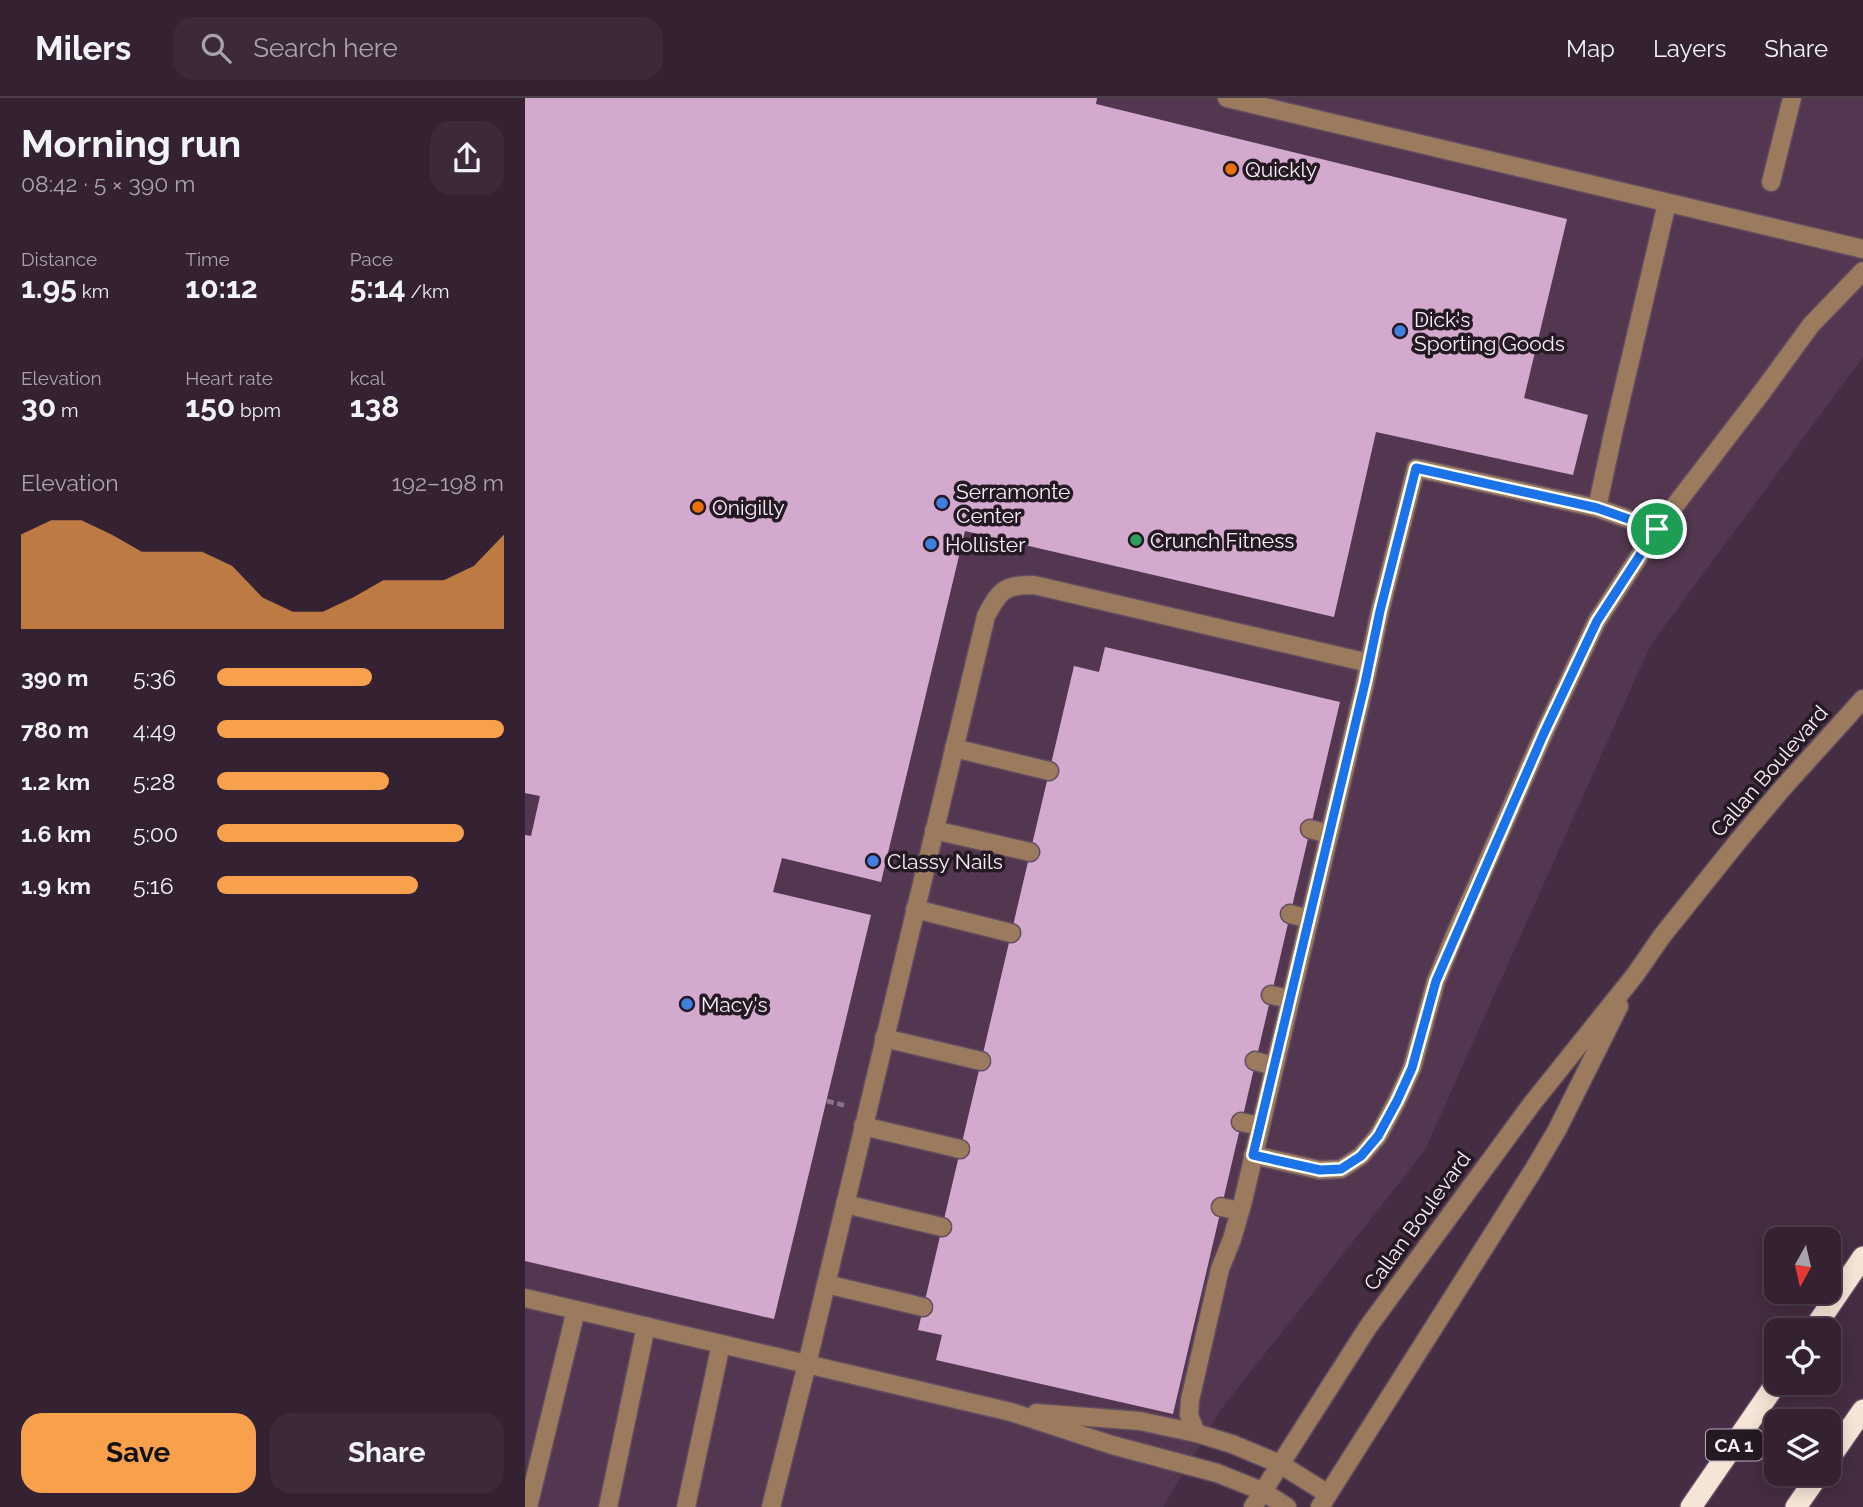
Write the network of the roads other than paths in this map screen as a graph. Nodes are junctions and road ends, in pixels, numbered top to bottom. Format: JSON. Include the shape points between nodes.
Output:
{"nodes":[{"id":1,"x":1227,"y":98,"type":"edge"},
{"id":2,"x":1791,"y":98,"type":"edge"},
{"id":3,"x":1771,"y":182,"type":"dead end"},
{"id":4,"x":1667,"y":203,"type":"junction"},
{"id":5,"x":1863,"y":249,"type":"edge"},
{"id":6,"x":1863,"y":271,"type":"edge"},
{"id":7,"x":1597,"y":508,"type":"junction"},
{"id":8,"x":1657,"y":529,"type":"junction"},
{"id":9,"x":1369,"y":663,"type":"junction"},
{"id":10,"x":1863,"y":699,"type":"edge"},
{"id":11,"x":954,"y":748,"type":"junction"},
{"id":12,"x":1049,"y":771,"type":"dead end"},
{"id":13,"x":1310,"y":829,"type":"dead end"},
{"id":14,"x":934,"y":830,"type":"junction"},
{"id":15,"x":1329,"y":834,"type":"junction"},
{"id":16,"x":1030,"y":852,"type":"dead end"},
{"id":17,"x":915,"y":909,"type":"junction"},
{"id":18,"x":1290,"y":914,"type":"dead end"},
{"id":19,"x":1309,"y":919,"type":"junction"},
{"id":20,"x":1011,"y":933,"type":"dead end"},
{"id":21,"x":1635,"y":975,"type":"junction"},
{"id":22,"x":1271,"y":995,"type":"dead end"},
{"id":23,"x":1290,"y":999,"type":"junction"},
{"id":24,"x":884,"y":1038,"type":"junction"},
{"id":25,"x":981,"y":1061,"type":"dead end"},
{"id":26,"x":1255,"y":1061,"type":"dead end"},
{"id":27,"x":1274,"y":1066,"type":"junction"},
{"id":28,"x":1241,"y":1122,"type":"dead end"},
{"id":29,"x":863,"y":1126,"type":"junction"},
{"id":30,"x":1260,"y":1126,"type":"junction"},
{"id":31,"x":960,"y":1149,"type":"dead end"},
{"id":32,"x":1253,"y":1155,"type":"junction"},
{"id":33,"x":845,"y":1204,"type":"junction"},
{"id":34,"x":1221,"y":1207,"type":"dead end"},
{"id":35,"x":1240,"y":1210,"type":"junction"},
{"id":36,"x":942,"y":1227,"type":"dead end"},
{"id":37,"x":1863,"y":1257,"type":"edge"},
{"id":38,"x":826,"y":1284,"type":"junction"},
{"id":39,"x":525,"y":1298,"type":"edge"},
{"id":40,"x":923,"y":1307,"type":"dead end"},
{"id":41,"x":576,"y":1310,"type":"junction"},
{"id":42,"x":1821,"y":1318,"type":"edge"},
{"id":43,"x":646,"y":1326,"type":"junction"},
{"id":44,"x":721,"y":1344,"type":"junction"},
{"id":45,"x":807,"y":1364,"type":"junction"},
{"id":46,"x":1768,"y":1395,"type":"edge"},
{"id":47,"x":1863,"y":1410,"type":"edge"},
{"id":48,"x":1011,"y":1412,"type":"junction"},
{"id":49,"x":1196,"y":1433,"type":"junction"},
{"id":50,"x":1841,"y":1442,"type":"edge"},
{"id":51,"x":1280,"y":1464,"type":"junction"},
{"id":52,"x":1811,"y":1486,"type":"edge"},
{"id":53,"x":1262,"y":1491,"type":"junction"},
{"id":54,"x":1324,"y":1501,"type":"edge"},
{"id":55,"x":1797,"y":1506,"type":"edge"},
{"id":56,"x":529,"y":1507,"type":"edge"},
{"id":57,"x":608,"y":1507,"type":"edge"},
{"id":58,"x":686,"y":1507,"type":"edge"},
{"id":59,"x":771,"y":1507,"type":"edge"},
{"id":60,"x":1252,"y":1507,"type":"edge"},
{"id":61,"x":1287,"y":1507,"type":"edge"},
{"id":62,"x":1691,"y":1507,"type":"edge"}],
"edges":[{"from":1,"to":4,"type":"street"},
{"from":2,"to":3,"type":"street"},
{"from":4,"to":5,"type":"street"},
{"from":4,"to":7,"type":"street"},
{"from":6,"to":8,"type":"street","via":[[1811,325]]},
{"from":7,"to":8,"type":"street"},
{"from":7,"to":9,"type":"street","via":[[1416,468]]},
{"from":8,"to":32,"type":"street","via":[[1597,621],[1544,733],[1436,981],[1412,1068],[1378,1136],[1361,1156],[1341,1169],[1320,1170]]},
{"from":9,"to":11,"type":"street","via":[[1034,585],[1014,585],[997,596],[986,616]]},
{"from":9,"to":15,"type":"street"},
{"from":10,"to":21,"type":"street","name":"Callan Boulevard","via":[[1739,840]]},
{"from":11,"to":12,"type":"street"},
{"from":11,"to":14,"type":"street"},
{"from":13,"to":15,"type":"street"},
{"from":14,"to":16,"type":"street"},
{"from":14,"to":17,"type":"street"},
{"from":15,"to":19,"type":"street"},
{"from":17,"to":20,"type":"street"},
{"from":17,"to":24,"type":"street"},
{"from":18,"to":19,"type":"street"},
{"from":19,"to":23,"type":"street"},
{"from":21,"to":51,"type":"street","name":"Callan Boulevard","via":[[1531,1105],[1384,1303]]},
{"from":21,"to":54,"type":"street","name":"Callan Boulevard","via":[[1557,1130]]},
{"from":22,"to":23,"type":"street"},
{"from":23,"to":27,"type":"street"},
{"from":24,"to":25,"type":"street"},
{"from":24,"to":29,"type":"street"},
{"from":26,"to":27,"type":"street"},
{"from":27,"to":30,"type":"street"},
{"from":28,"to":30,"type":"street"},
{"from":29,"to":31,"type":"street"},
{"from":29,"to":33,"type":"street"},
{"from":30,"to":32,"type":"street"},
{"from":32,"to":35,"type":"street"},
{"from":33,"to":36,"type":"street"},
{"from":33,"to":38,"type":"street"},
{"from":34,"to":35,"type":"street"},
{"from":35,"to":49,"type":"street","via":[[1220,1269],[1190,1400],[1189,1415]]},
{"from":37,"to":42,"type":"highway"},
{"from":38,"to":40,"type":"street"},
{"from":38,"to":45,"type":"street"},
{"from":39,"to":41,"type":"street"},
{"from":41,"to":43,"type":"street"},
{"from":41,"to":56,"type":"street"},
{"from":43,"to":44,"type":"street"},
{"from":43,"to":57,"type":"street"},
{"from":44,"to":45,"type":"street"},
{"from":44,"to":58,"type":"street"},
{"from":45,"to":48,"type":"street"},
{"from":45,"to":59,"type":"street"},
{"from":46,"to":62,"type":"highway","number":"CA 1"},
{"from":47,"to":50,"type":"highway"},
{"from":48,"to":49,"type":"street","via":[[1140,1421]]},
{"from":48,"to":53,"type":"street","via":[[1217,1473]]},
{"from":49,"to":51,"type":"street"},
{"from":51,"to":53,"type":"street","name":"Callan Boulevard"},
{"from":51,"to":54,"type":"street"},
{"from":52,"to":55,"type":"highway"},
{"from":53,"to":60,"type":"street","name":"Callan Boulevard"},
{"from":53,"to":61,"type":"street"}]}
